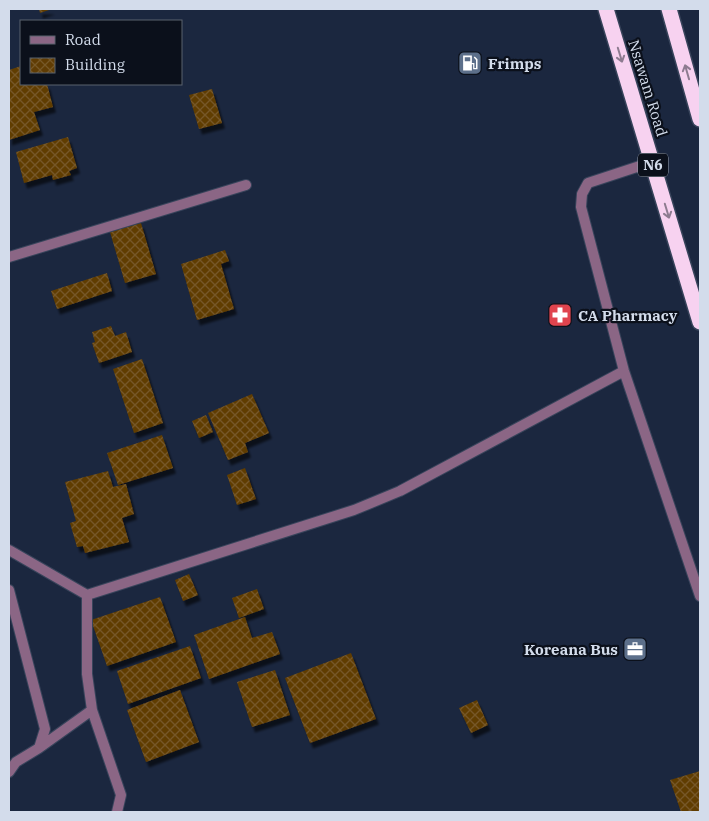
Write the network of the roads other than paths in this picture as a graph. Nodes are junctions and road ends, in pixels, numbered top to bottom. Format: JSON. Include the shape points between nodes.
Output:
{"nodes":[{"id":1,"x":606,"y":9,"type":"edge"},
{"id":2,"x":669,"y":9,"type":"edge"},
{"id":3,"x":700,"y":118,"type":"edge"},
{"id":4,"x":652,"y":162,"type":"junction"},
{"id":5,"x":246,"y":185,"type":"dead end"},
{"id":6,"x":9,"y":257,"type":"edge"},
{"id":7,"x":700,"y":322,"type":"edge"},
{"id":8,"x":624,"y":370,"type":"junction"},
{"id":9,"x":9,"y":550,"type":"edge"},
{"id":10,"x":9,"y":590,"type":"edge"},
{"id":11,"x":87,"y":595,"type":"junction"},
{"id":12,"x":700,"y":596,"type":"edge"},
{"id":13,"x":92,"y":710,"type":"junction"},
{"id":14,"x":39,"y":748,"type":"junction"},
{"id":15,"x":9,"y":772,"type":"edge"},
{"id":16,"x":117,"y":812,"type":"edge"}],
"edges":[{"from":1,"to":4,"type":"highway","name":"Nsawam Road","number":"N6","one_way":true},
{"from":3,"to":2,"type":"highway","one_way":true},
{"from":4,"to":7,"type":"highway","name":"Nsawam Road","number":"N6","one_way":true},
{"from":4,"to":8,"type":"street","via":[[588,183],[582,194],[581,207]]},
{"from":5,"to":6,"type":"street"},
{"from":8,"to":11,"type":"street","via":[[400,491],[354,510]]},
{"from":8,"to":12,"type":"street"},
{"from":9,"to":11,"type":"street"},
{"from":10,"to":14,"type":"street","via":[[45,729]]},
{"from":11,"to":13,"type":"street","via":[[87,674]]},
{"from":13,"to":14,"type":"street"},
{"from":13,"to":16,"type":"street","via":[[121,795]]},
{"from":14,"to":15,"type":"street","via":[[16,762]]}]}
